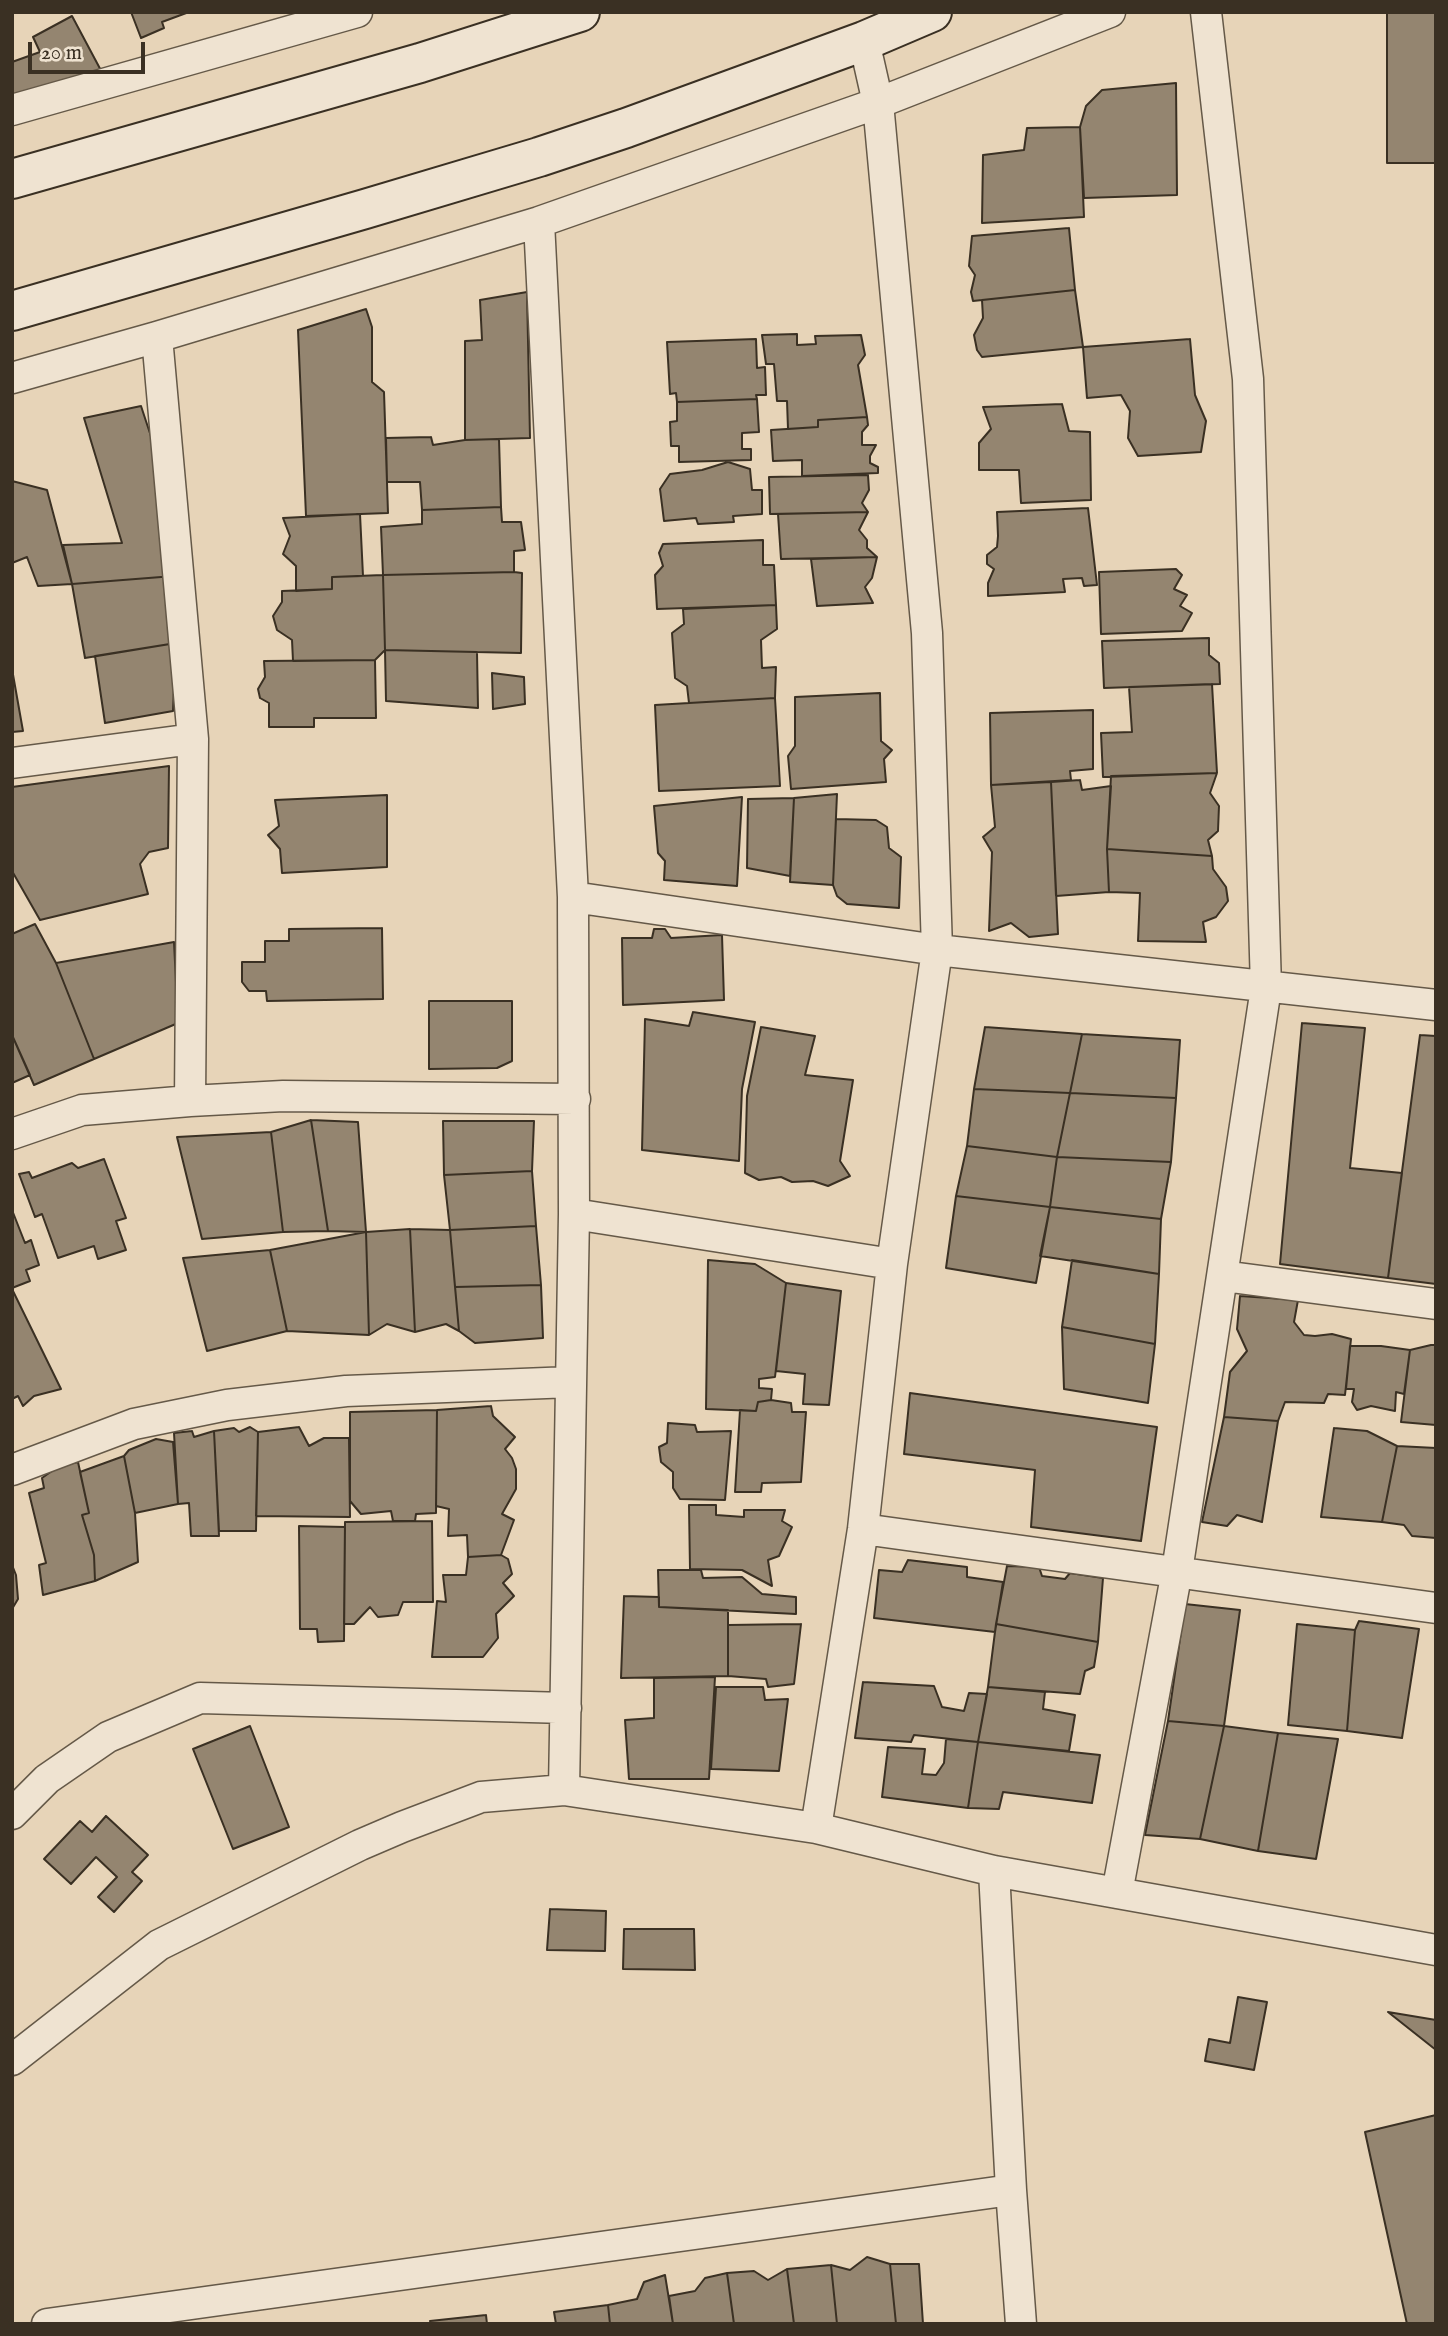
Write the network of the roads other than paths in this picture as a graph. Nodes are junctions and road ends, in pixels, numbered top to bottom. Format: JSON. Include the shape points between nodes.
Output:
{"nodes":[{"id":1,"x":357,"y":12,"type":"edge"},
{"id":2,"x":580,"y":12,"type":"edge"},
{"id":3,"x":932,"y":12,"type":"edge"},
{"id":4,"x":1110,"y":12,"type":"edge"},
{"id":5,"x":1206,"y":12,"type":"edge"},
{"id":6,"x":864,"y":41,"type":"junction"},
{"id":7,"x":878,"y":103,"type":"junction"},
{"id":8,"x":12,"y":110,"type":"edge"},
{"id":9,"x":12,"y":179,"type":"edge"},
{"id":10,"x":539,"y":222,"type":"junction"},
{"id":11,"x":12,"y":311,"type":"edge"},
{"id":12,"x":158,"y":337,"type":"junction"},
{"id":13,"x":12,"y":378,"type":"edge"},
{"id":14,"x":193,"y":739,"type":"junction"},
{"id":15,"x":12,"y":763,"type":"edge"},
{"id":16,"x":573,"y":897,"type":"junction"},
{"id":17,"x":937,"y":950,"type":"junction"},
{"id":18,"x":1266,"y":988,"type":"junction"},
{"id":19,"x":1436,"y":1005,"type":"edge"},
{"id":20,"x":575,"y":1099,"type":"junction"},
{"id":21,"x":190,"y":1101,"type":"junction"},
{"id":22,"x":12,"y":1134,"type":"edge"},
{"id":23,"x":574,"y":1214,"type":"junction"},
{"id":24,"x":892,"y":1264,"type":"junction"},
{"id":25,"x":1223,"y":1276,"type":"junction"},
{"id":26,"x":1436,"y":1304,"type":"edge"},
{"id":27,"x":571,"y":1382,"type":"junction"},
{"id":28,"x":12,"y":1470,"type":"edge"},
{"id":29,"x":863,"y":1529,"type":"junction"},
{"id":30,"x":1177,"y":1571,"type":"junction"},
{"id":31,"x":1436,"y":1608,"type":"edge"},
{"id":32,"x":566,"y":1708,"type":"junction"},
{"id":33,"x":564,"y":1790,"type":"junction"},
{"id":34,"x":12,"y":1814,"type":"edge"},
{"id":35,"x":816,"y":1828,"type":"junction"},
{"id":36,"x":994,"y":1871,"type":"junction"},
{"id":37,"x":1117,"y":1894,"type":"junction"},
{"id":38,"x":1436,"y":1950,"type":"edge"},
{"id":39,"x":12,"y":2060,"type":"edge"},
{"id":40,"x":1011,"y":2190,"type":"junction"},
{"id":41,"x":47,"y":2324,"type":"edge"},
{"id":42,"x":1021,"y":2324,"type":"edge"}],
"edges":[{"from":1,"to":8,"type":"street"},
{"from":2,"to":9,"type":"main road","via":[[420,63]]},
{"from":3,"to":6,"type":"main road"},
{"from":4,"to":7,"type":"street"},
{"from":5,"to":18,"type":"street","via":[[1248,379]]},
{"from":6,"to":7,"type":"street"},
{"from":6,"to":11,"type":"main road","via":[[539,157]]},
{"from":7,"to":10,"type":"street"},
{"from":7,"to":17,"type":"street","via":[[927,633]]},
{"from":10,"to":12,"type":"street"},
{"from":10,"to":16,"type":"street"},
{"from":12,"to":13,"type":"street"},
{"from":12,"to":14,"type":"street"},
{"from":14,"to":15,"type":"street"},
{"from":14,"to":21,"type":"street"},
{"from":16,"to":17,"type":"street"},
{"from":16,"to":20,"type":"street"},
{"from":17,"to":18,"type":"street"},
{"from":17,"to":24,"type":"street"},
{"from":18,"to":19,"type":"street"},
{"from":18,"to":25,"type":"street"},
{"from":20,"to":21,"type":"street","via":[[283,1096]]},
{"from":20,"to":23,"type":"street"},
{"from":21,"to":22,"type":"street","via":[[82,1110]]},
{"from":23,"to":24,"type":"street"},
{"from":23,"to":27,"type":"street"},
{"from":24,"to":29,"type":"street"},
{"from":25,"to":26,"type":"street"},
{"from":25,"to":30,"type":"street"},
{"from":27,"to":28,"type":"street","via":[[346,1391],[227,1405],[134,1424]]},
{"from":27,"to":32,"type":"street"},
{"from":29,"to":30,"type":"street"},
{"from":29,"to":35,"type":"street"},
{"from":30,"to":31,"type":"street"},
{"from":30,"to":37,"type":"street"},
{"from":32,"to":33,"type":"street"},
{"from":32,"to":34,"type":"street","via":[[200,1698],[108,1737],[47,1779]]},
{"from":33,"to":35,"type":"street"},
{"from":33,"to":39,"type":"street","via":[[481,1797],[337,1857],[159,1945]]},
{"from":35,"to":36,"type":"street"},
{"from":36,"to":37,"type":"street"},
{"from":36,"to":40,"type":"street"},
{"from":37,"to":38,"type":"street"},
{"from":40,"to":41,"type":"street"},
{"from":40,"to":42,"type":"street"}]}
